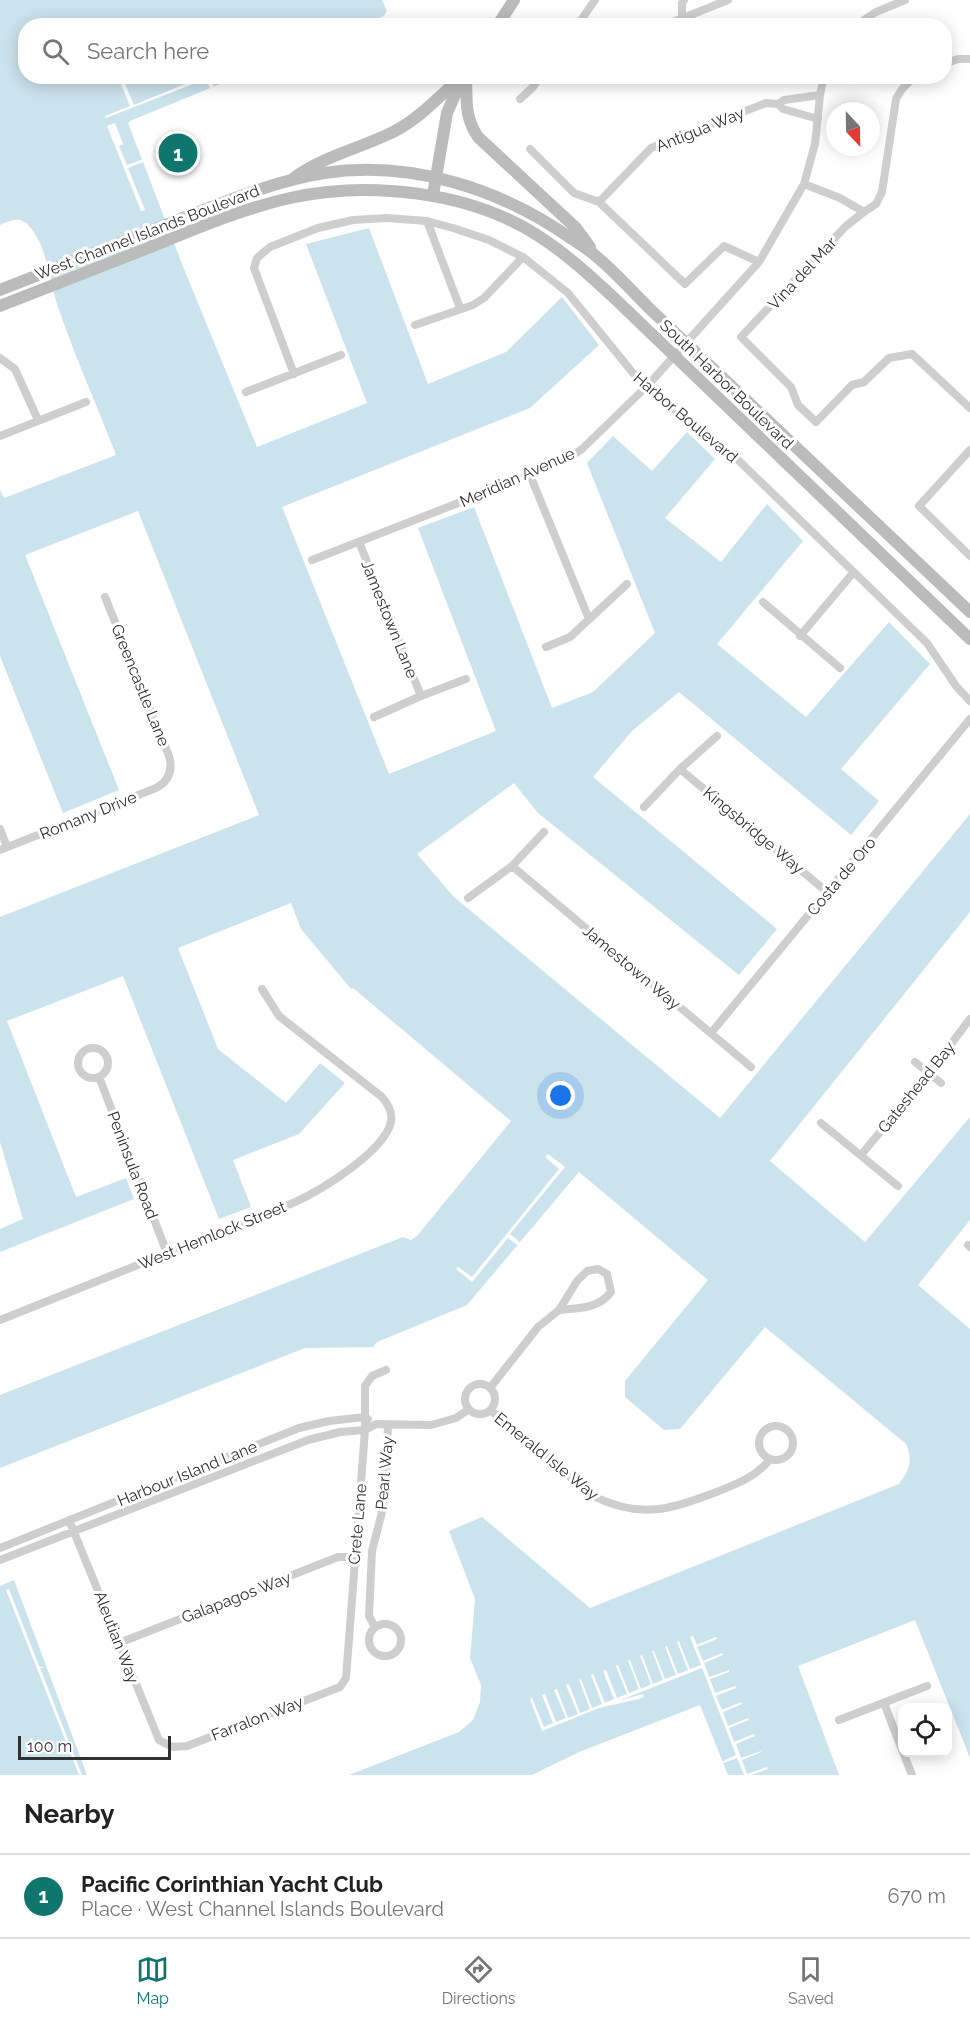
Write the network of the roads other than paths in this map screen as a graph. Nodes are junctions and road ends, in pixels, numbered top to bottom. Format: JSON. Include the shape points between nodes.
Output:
{"nodes":[{"id":1,"x":514,"y":0,"type":"edge"},
{"id":2,"x":523,"y":0,"type":"edge"},
{"id":3,"x":595,"y":0,"type":"edge"},
{"id":4,"x":684,"y":0,"type":"edge"},
{"id":5,"x":728,"y":0,"type":"edge"},
{"id":6,"x":905,"y":0,"type":"edge"},
{"id":7,"x":502,"y":18,"type":"edge"},
{"id":8,"x":503,"y":18,"type":"edge"},
{"id":9,"x":583,"y":18,"type":"edge"},
{"id":10,"x":682,"y":18,"type":"joint"},
{"id":11,"x":867,"y":18,"type":"edge"},
{"id":12,"x":970,"y":59,"type":"edge"},
{"id":13,"x":952,"y":61,"type":"edge"},
{"id":14,"x":455,"y":84,"type":"edge"},
{"id":15,"x":460,"y":84,"type":"edge"},
{"id":16,"x":464,"y":84,"type":"edge"},
{"id":17,"x":535,"y":84,"type":"edge"},
{"id":18,"x":822,"y":84,"type":"edge"},
{"id":19,"x":907,"y":84,"type":"edge"},
{"id":20,"x":820,"y":95,"type":"junction"},
{"id":21,"x":520,"y":99,"type":"dead end"},
{"id":22,"x":792,"y":99,"type":"junction"},
{"id":23,"x":778,"y":104,"type":"junction"},
{"id":24,"x":790,"y":111,"type":"junction"},
{"id":25,"x":818,"y":119,"type":"junction"},
{"id":26,"x":530,"y":149,"type":"dead end"},
{"id":27,"x":435,"y":178,"type":"junction"},
{"id":28,"x":291,"y":180,"type":"junction"},
{"id":29,"x":804,"y":184,"type":"junction"},
{"id":30,"x":433,"y":195,"type":"junction"},
{"id":31,"x":599,"y":202,"type":"junction"},
{"id":32,"x":864,"y":212,"type":"junction"},
{"id":33,"x":426,"y":221,"type":"junction"},
{"id":34,"x":523,"y":257,"type":"junction"},
{"id":35,"x":598,"y":257,"type":"junction"},
{"id":36,"x":759,"y":262,"type":"junction"},
{"id":37,"x":0,"y":290,"type":"edge"},
{"id":38,"x":0,"y":306,"type":"edge"},
{"id":39,"x":460,"y":308,"type":"junction"},
{"id":40,"x":415,"y":326,"type":"dead end"},
{"id":41,"x":687,"y":343,"type":"junction"},
{"id":42,"x":341,"y":355,"type":"dead end"},
{"id":43,"x":674,"y":357,"type":"junction"},
{"id":44,"x":0,"y":358,"type":"edge"},
{"id":45,"x":294,"y":374,"type":"junction"},
{"id":46,"x":648,"y":385,"type":"junction"},
{"id":47,"x":246,"y":392,"type":"dead end"},
{"id":48,"x":86,"y":402,"type":"dead end"},
{"id":49,"x":970,"y":408,"type":"edge"},
{"id":50,"x":38,"y":420,"type":"junction"},
{"id":51,"x":0,"y":436,"type":"edge"},
{"id":52,"x":970,"y":450,"type":"edge"},
{"id":53,"x":530,"y":475,"type":"junction"},
{"id":54,"x":359,"y":542,"type":"junction"},
{"id":55,"x":970,"y":556,"type":"edge"},
{"id":56,"x":312,"y":560,"type":"dead end"},
{"id":57,"x":853,"y":573,"type":"junction"},
{"id":58,"x":627,"y":584,"type":"dead end"},
{"id":59,"x":105,"y":597,"type":"dead end"},
{"id":60,"x":763,"y":602,"type":"dead end"},
{"id":61,"x":970,"y":612,"type":"edge"},
{"id":62,"x":589,"y":619,"type":"junction"},
{"id":63,"x":800,"y":636,"type":"junction"},
{"id":64,"x":970,"y":639,"type":"edge"},
{"id":65,"x":546,"y":647,"type":"dead end"},
{"id":66,"x":840,"y":668,"type":"dead end"},
{"id":67,"x":466,"y":679,"type":"dead end"},
{"id":68,"x":421,"y":696,"type":"junction"},
{"id":69,"x":970,"y":701,"type":"edge"},
{"id":70,"x":374,"y":717,"type":"dead end"},
{"id":71,"x":970,"y":719,"type":"edge"},
{"id":72,"x":717,"y":735,"type":"dead end"},
{"id":73,"x":680,"y":769,"type":"junction"},
{"id":74,"x":170,"y":774,"type":"joint"},
{"id":75,"x":644,"y":807,"type":"dead end"},
{"id":76,"x":0,"y":829,"type":"edge"},
{"id":77,"x":544,"y":832,"type":"dead end"},
{"id":78,"x":4,"y":848,"type":"edge"},
{"id":79,"x":512,"y":866,"type":"junction"},
{"id":80,"x":827,"y":892,"type":"junction"},
{"id":81,"x":468,"y":898,"type":"dead end"},
{"id":82,"x":261,"y":989,"type":"dead end"},
{"id":83,"x":970,"y":1019,"type":"edge"},
{"id":84,"x":711,"y":1033,"type":"junction"},
{"id":85,"x":915,"y":1062,"type":"dead end"},
{"id":86,"x":751,"y":1067,"type":"dead end"},
{"id":87,"x":929,"y":1073,"type":"junction"},
{"id":88,"x":99,"y":1077,"type":"dead end"},
{"id":89,"x":941,"y":1083,"type":"dead end"},
{"id":90,"x":821,"y":1123,"type":"dead end"},
{"id":91,"x":861,"y":1155,"type":"junction"},
{"id":92,"x":898,"y":1186,"type":"dead end"},
{"id":93,"x":167,"y":1253,"type":"junction"},
{"id":94,"x":559,"y":1310,"type":"junction"},
{"id":95,"x":0,"y":1320,"type":"edge"},
{"id":96,"x":386,"y":1370,"type":"dead end"},
{"id":97,"x":490,"y":1388,"type":"junction"},
{"id":98,"x":469,"y":1409,"type":"junction"},
{"id":99,"x":490,"y":1410,"type":"junction"},
{"id":100,"x":365,"y":1417,"type":"junction"},
{"id":101,"x":376,"y":1424,"type":"junction"},
{"id":102,"x":388,"y":1425,"type":"junction"},
{"id":103,"x":365,"y":1430,"type":"junction"},
{"id":104,"x":770,"y":1459,"type":"junction"},
{"id":105,"x":69,"y":1520,"type":"junction"},
{"id":106,"x":74,"y":1532,"type":"junction"},
{"id":107,"x":0,"y":1548,"type":"edge"},
{"id":108,"x":354,"y":1557,"type":"junction"},
{"id":109,"x":0,"y":1560,"type":"edge"},
{"id":110,"x":375,"y":1627,"type":"dead end"},
{"id":111,"x":119,"y":1643,"type":"junction"},
{"id":112,"x":927,"y":1686,"type":"dead end"},
{"id":113,"x":340,"y":1687,"type":"joint"},
{"id":114,"x":884,"y":1703,"type":"junction"},
{"id":115,"x":839,"y":1720,"type":"dead end"},
{"id":116,"x":898,"y":1738,"type":"edge"},
{"id":117,"x":172,"y":1747,"type":"joint"},
{"id":118,"x":905,"y":1757,"type":"edge"},
{"id":119,"x":912,"y":1775,"type":"edge"}],
"edges":[{"from":1,"to":7,"type":"main road"},
{"from":2,"to":8,"type":"main road"},
{"from":3,"to":9,"type":"street"},
{"from":4,"to":10,"type":"street"},
{"from":5,"to":10,"type":"street"},
{"from":6,"to":11,"type":"street"},
{"from":12,"to":13,"type":"street"},
{"from":14,"to":28,"type":"main road","via":[[417,117],[395,130],[306,169]]},
{"from":15,"to":27,"type":"main road","via":[[447,113]]},
{"from":16,"to":35,"type":"main road","via":[[471,128],[576,228]]},
{"from":17,"to":21,"type":"street"},
{"from":18,"to":20,"type":"street","name":"Meridian Avenue"},
{"from":19,"to":32,"type":"street","name":"Vina del Mar","via":[[896,99],[882,192],[876,204]]},
{"from":20,"to":22,"type":"street","name":"Antigua Way"},
{"from":20,"to":25,"type":"street","name":"Meridian Avenue"},
{"from":22,"to":23,"type":"street","name":"Antigua Way"},
{"from":22,"to":24,"type":"street"},
{"from":23,"to":24,"type":"street"},
{"from":23,"to":31,"type":"street","name":"Antigua Way","via":[[766,103],[651,147]]},
{"from":24,"to":25,"type":"street"},
{"from":25,"to":29,"type":"street","name":"Meridian Avenue"},
{"from":26,"to":31,"type":"street","via":[[574,193]]},
{"from":27,"to":28,"type":"main road","name":"West Channel Islands Boulevard","via":[[365,171]]},
{"from":27,"to":30,"type":"main road"},
{"from":27,"to":35,"type":"main road","name":"South Harbor Boulevard","via":[[460,183],[516,206]]},
{"from":28,"to":37,"type":"main road","name":"West Channel Islands Boulevard","via":[[219,204]]},
{"from":29,"to":32,"type":"street"},
{"from":29,"to":36,"type":"street","name":"Meridian Avenue"},
{"from":30,"to":38,"type":"main road","name":"West Channel Islands Boulevard","via":[[357,190],[290,198],[224,218]]},
{"from":30,"to":43,"type":"main road","name":"South Harbor Boulevard","via":[[471,205],[535,234],[580,267]]},
{"from":31,"to":36,"type":"street","via":[[685,284],[724,246]]},
{"from":32,"to":49,"type":"street","name":"Vina del Mar","via":[[846,226],[741,337],[791,387],[798,405],[816,422],[852,385],[864,382],[889,358],[912,354]]},
{"from":33,"to":34,"type":"street","name":"Harbor Boulevard","via":[[489,240]]},
{"from":33,"to":39,"type":"street"},
{"from":33,"to":45,"type":"street","name":"Harbor Boulevard","via":[[353,220],[308,232],[256,258],[256,277]]},
{"from":34,"to":39,"type":"street","via":[[484,298]]},
{"from":34,"to":46,"type":"street","name":"Harbor Boulevard","via":[[568,293],[633,373]]},
{"from":35,"to":41,"type":"main road","name":"South Harbor Boulevard"},
{"from":36,"to":41,"type":"street","name":"Meridian Avenue"},
{"from":39,"to":40,"type":"street"},
{"from":41,"to":43,"type":"street","name":"Meridian Avenue"},
{"from":41,"to":61,"type":"main road","name":"South Harbor Boulevard"},
{"from":42,"to":45,"type":"street"},
{"from":43,"to":46,"type":"street","name":"Meridian Avenue"},
{"from":43,"to":64,"type":"main road","name":"South Harbor Boulevard"},
{"from":44,"to":50,"type":"street","via":[[15,369]]},
{"from":45,"to":47,"type":"street"},
{"from":46,"to":53,"type":"street","name":"Meridian Avenue","via":[[582,449]]},
{"from":46,"to":57,"type":"street","name":"Harbor Boulevard","via":[[735,458]]},
{"from":48,"to":50,"type":"street"},
{"from":50,"to":51,"type":"street"},
{"from":52,"to":55,"type":"street","via":[[919,506]]},
{"from":53,"to":54,"type":"street","name":"Meridian Avenue"},
{"from":53,"to":62,"type":"street"},
{"from":54,"to":56,"type":"street","name":"Meridian Avenue"},
{"from":54,"to":68,"type":"street","name":"Jamestown Lane"},
{"from":57,"to":63,"type":"street"},
{"from":57,"to":69,"type":"street","name":"Harbor Boulevard","via":[[927,643]]},
{"from":58,"to":62,"type":"street"},
{"from":59,"to":74,"type":"street","name":"Greencastle Lane","via":[[170,756]]},
{"from":60,"to":63,"type":"street"},
{"from":62,"to":65,"type":"street","via":[[570,637]]},
{"from":63,"to":66,"type":"street"},
{"from":67,"to":68,"type":"street","name":"Jamestown Lane"},
{"from":68,"to":70,"type":"street","name":"Jamestown Lane"},
{"from":71,"to":80,"type":"street","name":"Costa de Oro"},
{"from":72,"to":73,"type":"street"},
{"from":73,"to":75,"type":"street"},
{"from":73,"to":80,"type":"street","name":"Kingsbridge Way"},
{"from":74,"to":78,"type":"street","name":"Romany Drive","via":[[156,788]]},
{"from":76,"to":78,"type":"street"},
{"from":77,"to":79,"type":"street"},
{"from":79,"to":81,"type":"street"},
{"from":79,"to":84,"type":"street","name":"Jamestown Way"},
{"from":80,"to":84,"type":"street","name":"Costa de Oro"},
{"from":82,"to":93,"type":"street","name":"West Hemlock Street","via":[[279,1016],[382,1097],[391,1111],[391,1122],[386,1135],[333,1182],[293,1203]]},
{"from":83,"to":87,"type":"street","name":"Gateshead Bay"},
{"from":84,"to":86,"type":"street","name":"Jamestown Way"},
{"from":85,"to":87,"type":"street"},
{"from":87,"to":89,"type":"street"},
{"from":87,"to":91,"type":"street","name":"Gateshead Bay"},
{"from":88,"to":93,"type":"street","name":"Peninsula Road"},
{"from":90,"to":91,"type":"street"},
{"from":91,"to":92,"type":"street"},
{"from":93,"to":95,"type":"street","name":"West Hemlock Street"},
{"from":94,"to":94,"type":"street","via":[[604,1301],[611,1292],[607,1274],[598,1269],[587,1271]]},
{"from":94,"to":97,"type":"street","via":[[538,1327]]},
{"from":96,"to":100,"type":"street","name":"Crete Lane","via":[[372,1376],[365,1386]]},
{"from":97,"to":98,"type":"street","via":[[476,1384],[467,1390],[465,1400]]},
{"from":97,"to":99,"type":"street","via":[[494,1401]]},
{"from":98,"to":99,"type":"street","via":[[482,1414]]},
{"from":98,"to":102,"type":"street","via":[[456,1418],[431,1425]]},
{"from":99,"to":104,"type":"street","name":"Emerald Isle Way","via":[[593,1496],[628,1509],[679,1506],[743,1481],[762,1470]]},
{"from":100,"to":101,"type":"street"},
{"from":100,"to":103,"type":"street","name":"Crete Lane"},
{"from":100,"to":105,"type":"street","name":"Harbour Island Lane","via":[[299,1428]]},
{"from":101,"to":102,"type":"street"},
{"from":101,"to":103,"type":"street","name":"Harbour Island Lane"},
{"from":102,"to":110,"type":"street","name":"Pearl Way","via":[[385,1494],[372,1551],[369,1616]]},
{"from":103,"to":106,"type":"street","name":"Harbour Island Lane","via":[[308,1440]]},
{"from":103,"to":108,"type":"street","name":"Crete Lane"},
{"from":104,"to":104,"type":"street","name":"Emerald Isle Way","via":[[785,1458],[792,1449],[793,1438],[782,1427],[766,1430],[760,1440],[761,1451]]},
{"from":105,"to":106,"type":"street","name":"Aleutian Way"},
{"from":105,"to":107,"type":"street","name":"Harbour Island Lane"},
{"from":106,"to":109,"type":"street","name":"Harbour Island Lane"},
{"from":106,"to":111,"type":"street","name":"Aleutian Way"},
{"from":108,"to":111,"type":"street","name":"Galapagos Way","via":[[338,1557]]},
{"from":108,"to":113,"type":"street","name":"Crete Lane","via":[[346,1678]]},
{"from":111,"to":117,"type":"street","name":"Aleutian Way","via":[[159,1740]]},
{"from":112,"to":114,"type":"street"},
{"from":113,"to":117,"type":"street","name":"Farralon Way","via":[[187,1746]]},
{"from":114,"to":115,"type":"street"},
{"from":114,"to":116,"type":"street"},
{"from":118,"to":119,"type":"street"}]}
